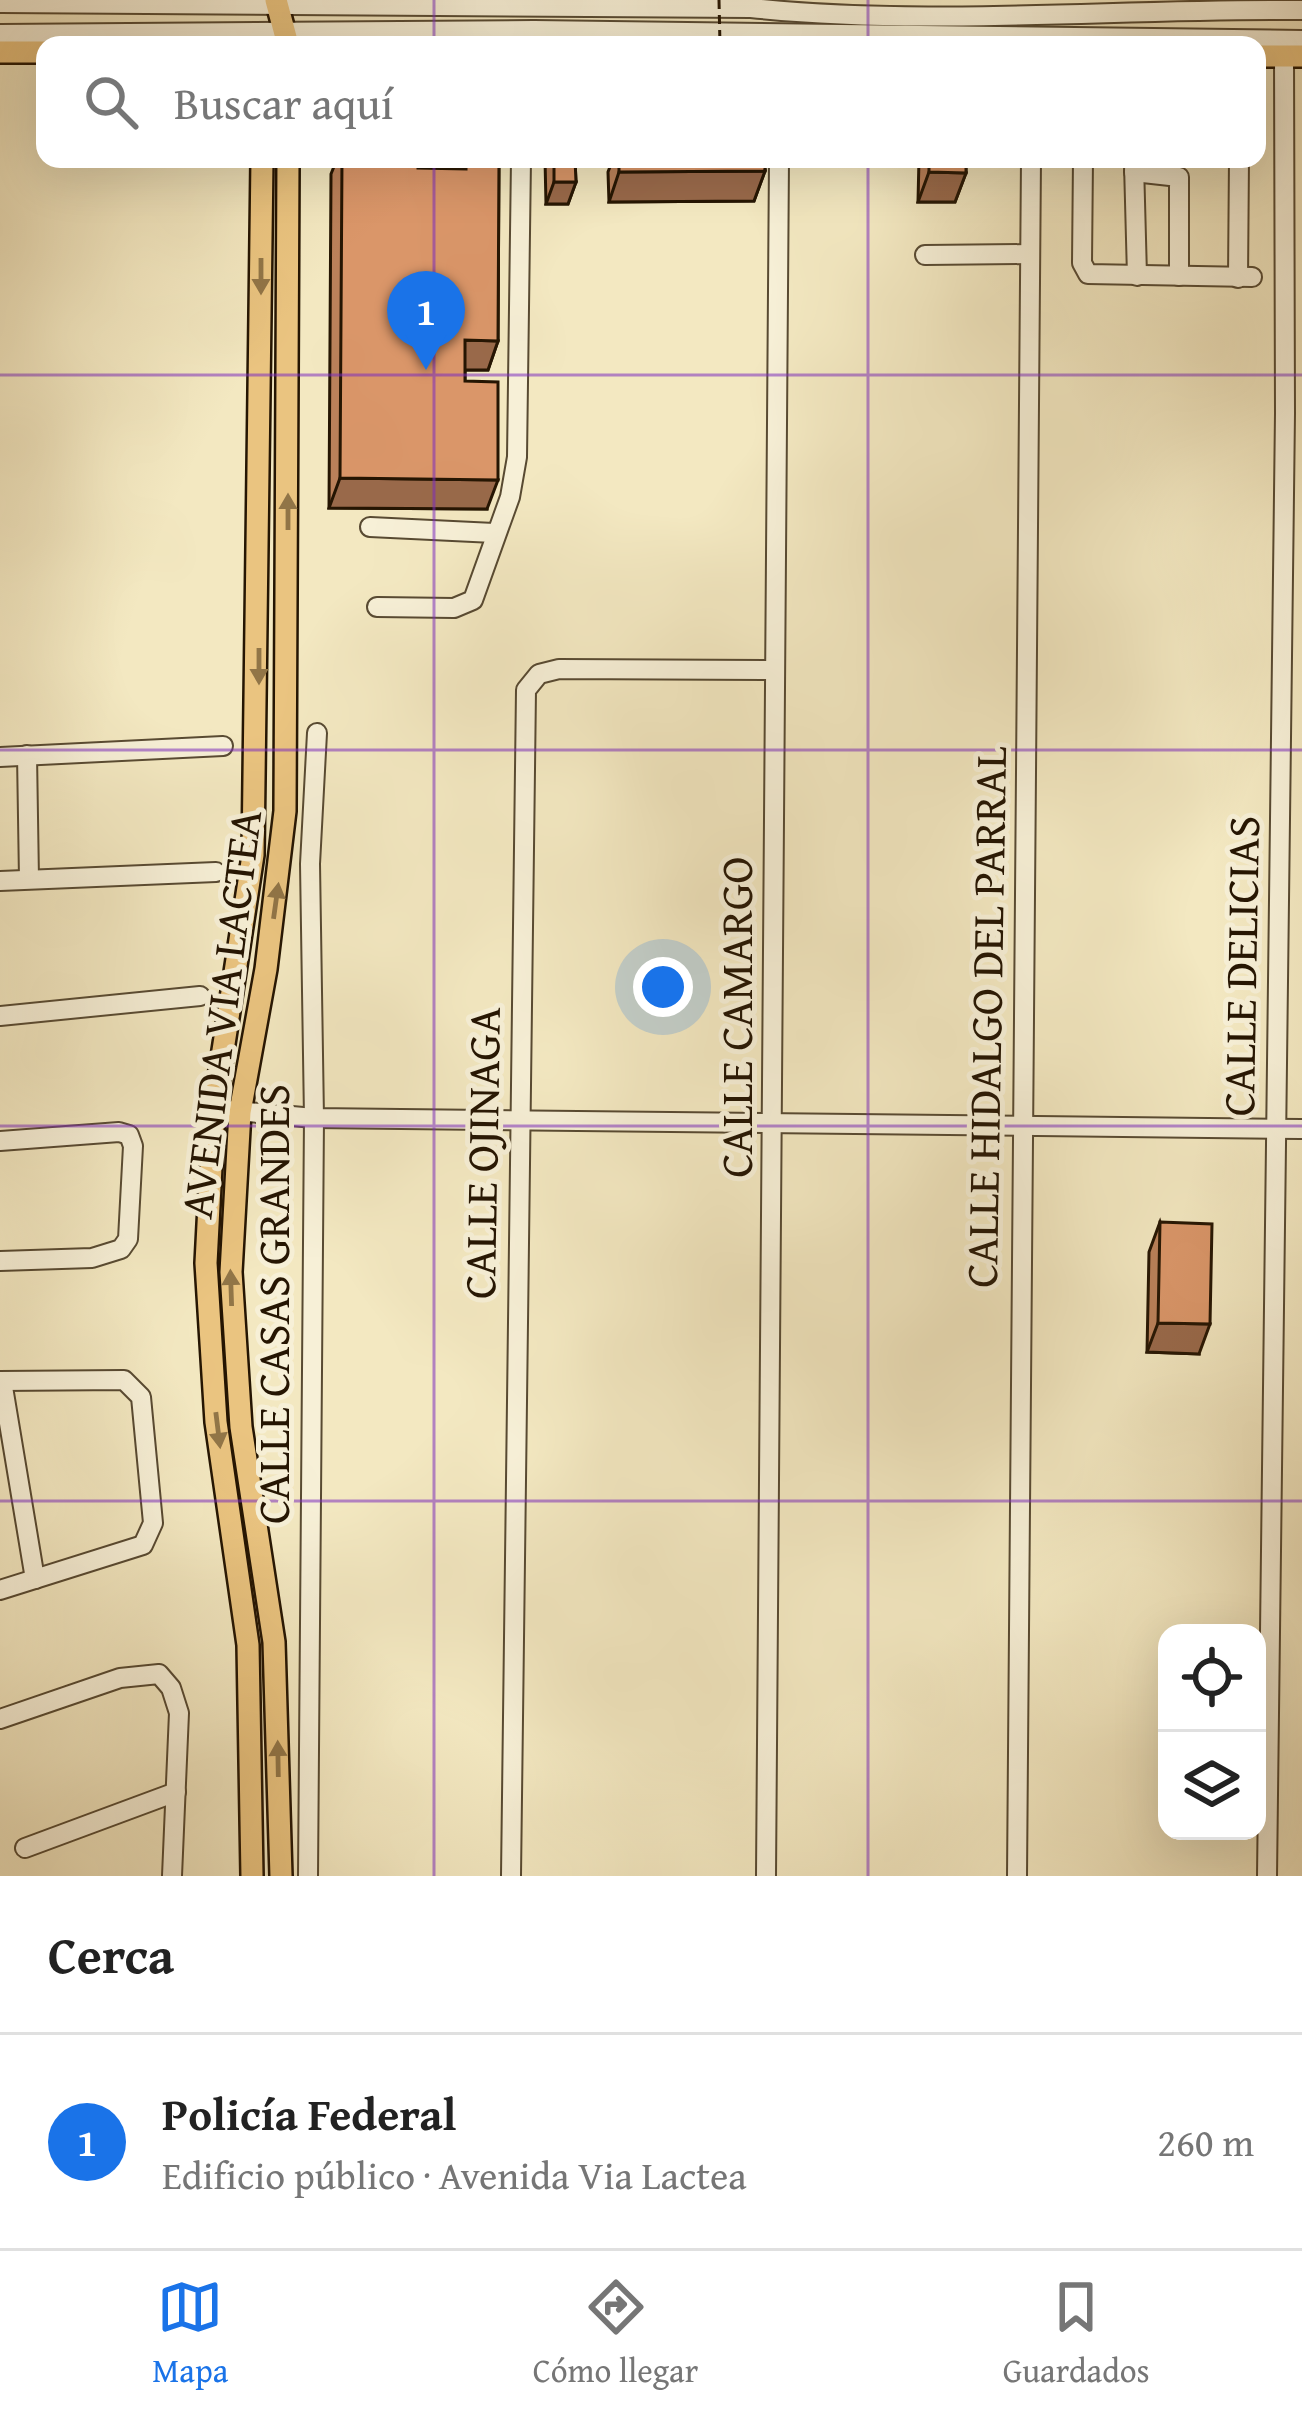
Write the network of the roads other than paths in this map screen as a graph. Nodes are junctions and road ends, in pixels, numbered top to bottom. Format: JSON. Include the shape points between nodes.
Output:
{"nodes":[{"id":1,"x":0,"y":3,"type":"edge"},
{"id":2,"x":278,"y":3,"type":"edge"},
{"id":3,"x":778,"y":5,"type":"edge"},
{"id":4,"x":1302,"y":10,"type":"edge"},
{"id":5,"x":0,"y":34,"type":"edge"},
{"id":6,"x":96,"y":36,"type":"edge"},
{"id":7,"x":286,"y":36,"type":"edge"},
{"id":8,"x":386,"y":36,"type":"edge"},
{"id":9,"x":697,"y":36,"type":"edge"},
{"id":10,"x":779,"y":36,"type":"edge"},
{"id":11,"x":1266,"y":40,"type":"edge"},
{"id":12,"x":1302,"y":40,"type":"edge"},
{"id":13,"x":0,"y":52,"type":"edge"},
{"id":14,"x":36,"y":52,"type":"edge"},
{"id":15,"x":1293,"y":56,"type":"edge"},
{"id":16,"x":262,"y":168,"type":"edge"},
{"id":17,"x":288,"y":168,"type":"edge"},
{"id":18,"x":520,"y":168,"type":"edge"},
{"id":19,"x":779,"y":168,"type":"edge"},
{"id":20,"x":1030,"y":168,"type":"edge"},
{"id":21,"x":1083,"y":168,"type":"edge"},
{"id":22,"x":1134,"y":168,"type":"edge"},
{"id":23,"x":1150,"y":168,"type":"edge"},
{"id":24,"x":1239,"y":168,"type":"edge"},
{"id":25,"x":1030,"y":254,"type":"junction"},
{"id":26,"x":925,"y":255,"type":"dead end"},
{"id":27,"x":1137,"y":276,"type":"junction"},
{"id":28,"x":1180,"y":276,"type":"junction"},
{"id":29,"x":370,"y":527,"type":"dead end"},
{"id":30,"x":494,"y":532,"type":"junction"},
{"id":31,"x":377,"y":607,"type":"dead end"},
{"id":32,"x":775,"y":670,"type":"junction"},
{"id":33,"x":317,"y":734,"type":"dead end"},
{"id":34,"x":223,"y":746,"type":"dead end"},
{"id":35,"x":27,"y":755,"type":"junction"},
{"id":36,"x":0,"y":757,"type":"edge"},
{"id":37,"x":216,"y":872,"type":"dead end"},
{"id":38,"x":28,"y":879,"type":"junction"},
{"id":39,"x":0,"y":880,"type":"edge"},
{"id":40,"x":200,"y":996,"type":"dead end"},
{"id":41,"x":0,"y":1016,"type":"edge"},
{"id":42,"x":214,"y":1109,"type":"junction"},
{"id":43,"x":241,"y":1112,"type":"junction"},
{"id":44,"x":314,"y":1118,"type":"junction"},
{"id":45,"x":520,"y":1120,"type":"junction"},
{"id":46,"x":774,"y":1123,"type":"junction"},
{"id":47,"x":1020,"y":1126,"type":"junction"},
{"id":48,"x":1278,"y":1128,"type":"junction"},
{"id":49,"x":1302,"y":1129,"type":"edge"},
{"id":50,"x":0,"y":1141,"type":"edge"},
{"id":51,"x":0,"y":1261,"type":"edge"},
{"id":52,"x":1,"y":1381,"type":"edge"},
{"id":53,"x":35,"y":1579,"type":"junction"},
{"id":54,"x":0,"y":1590,"type":"edge"},
{"id":55,"x":0,"y":1719,"type":"edge"},
{"id":56,"x":176,"y":1792,"type":"junction"},
{"id":57,"x":25,"y":1848,"type":"dead end"},
{"id":58,"x":172,"y":1876,"type":"edge"},
{"id":59,"x":252,"y":1876,"type":"edge"},
{"id":60,"x":281,"y":1876,"type":"edge"},
{"id":61,"x":308,"y":1876,"type":"edge"},
{"id":62,"x":511,"y":1876,"type":"edge"},
{"id":63,"x":766,"y":1876,"type":"edge"},
{"id":64,"x":1017,"y":1876,"type":"edge"},
{"id":65,"x":1267,"y":1876,"type":"edge"}],
"edges":[{"from":1,"to":2,"type":"street"},
{"from":2,"to":3,"type":"street"},
{"from":2,"to":7,"type":"main road"},
{"from":3,"to":4,"type":"street","via":[[1032,17]]},
{"from":3,"to":10,"type":"street"},
{"from":5,"to":6,"type":"street"},
{"from":8,"to":9,"type":"street"},
{"from":11,"to":12,"type":"street"},
{"from":13,"to":14,"type":"main road"},
{"from":15,"to":48,"type":"street","name":"CALLE DELICIAS"},
{"from":16,"to":42,"type":"main road","name":"AVENIDA VIA LACTEA","one_way":true,"via":[[253,855]]},
{"from":43,"to":17,"type":"main road","name":"AVENIDA VIA LACTEA","one_way":true,"via":[[285,811]]},
{"from":18,"to":30,"type":"street","via":[[517,457]]},
{"from":19,"to":32,"type":"street","name":"CALLE CAMARGO"},
{"from":20,"to":25,"type":"street","name":"CALLE HIDALGO DEL PARRAL"},
{"from":21,"to":27,"type":"street","via":[[1083,267],[1092,276]]},
{"from":22,"to":27,"type":"street"},
{"from":23,"to":28,"type":"street","via":[[1179,177]]},
{"from":24,"to":28,"type":"street","via":[[1245,278]]},
{"from":25,"to":26,"type":"street"},
{"from":25,"to":47,"type":"street","name":"CALLE HIDALGO DEL PARRAL"},
{"from":27,"to":28,"type":"street"},
{"from":29,"to":30,"type":"street"},
{"from":30,"to":31,"type":"street","via":[[480,588],[464,606]]},
{"from":32,"to":45,"type":"street","name":"CALLE OJINAGA","via":[[559,668],[529,684]]},
{"from":32,"to":46,"type":"street","name":"CALLE CAMARGO"},
{"from":33,"to":44,"type":"street","name":"CALLE CASAS GRANDES"},
{"from":34,"to":35,"type":"street"},
{"from":35,"to":36,"type":"street"},
{"from":35,"to":38,"type":"street"},
{"from":37,"to":38,"type":"street"},
{"from":38,"to":39,"type":"street"},
{"from":40,"to":41,"type":"street"},
{"from":42,"to":43,"type":"street"},
{"from":42,"to":59,"type":"main road","name":"AVENIDA VIA LACTEA","one_way":true,"via":[[209,1343],[248,1645]]},
{"from":43,"to":44,"type":"street"},
{"from":60,"to":43,"type":"main road","name":"AVENIDA VIA LACTEA","one_way":true,"via":[[274,1642],[234,1353],[232,1199]]},
{"from":44,"to":45,"type":"street"},
{"from":44,"to":61,"type":"street","name":"CALLE CASAS GRANDES"},
{"from":45,"to":46,"type":"street"},
{"from":45,"to":62,"type":"street","name":"CALLE OJINAGA"},
{"from":46,"to":47,"type":"street"},
{"from":46,"to":63,"type":"street","name":"CALLE CAMARGO"},
{"from":47,"to":48,"type":"street"},
{"from":47,"to":64,"type":"street","name":"CALLE HIDALGO DEL PARRAL"},
{"from":48,"to":49,"type":"street"},
{"from":48,"to":65,"type":"street","name":"CALLE DELICIAS"},
{"from":50,"to":51,"type":"street","via":[[119,1132],[133,1146],[121,1249],[92,1258]]},
{"from":52,"to":53,"type":"street"},
{"from":52,"to":53,"type":"street","via":[[124,1380],[141,1397],[151,1537]]},
{"from":53,"to":54,"type":"street"},
{"from":55,"to":56,"type":"street","via":[[121,1678],[159,1674],[178,1713]]},
{"from":56,"to":57,"type":"street"},
{"from":56,"to":58,"type":"street"}]}
